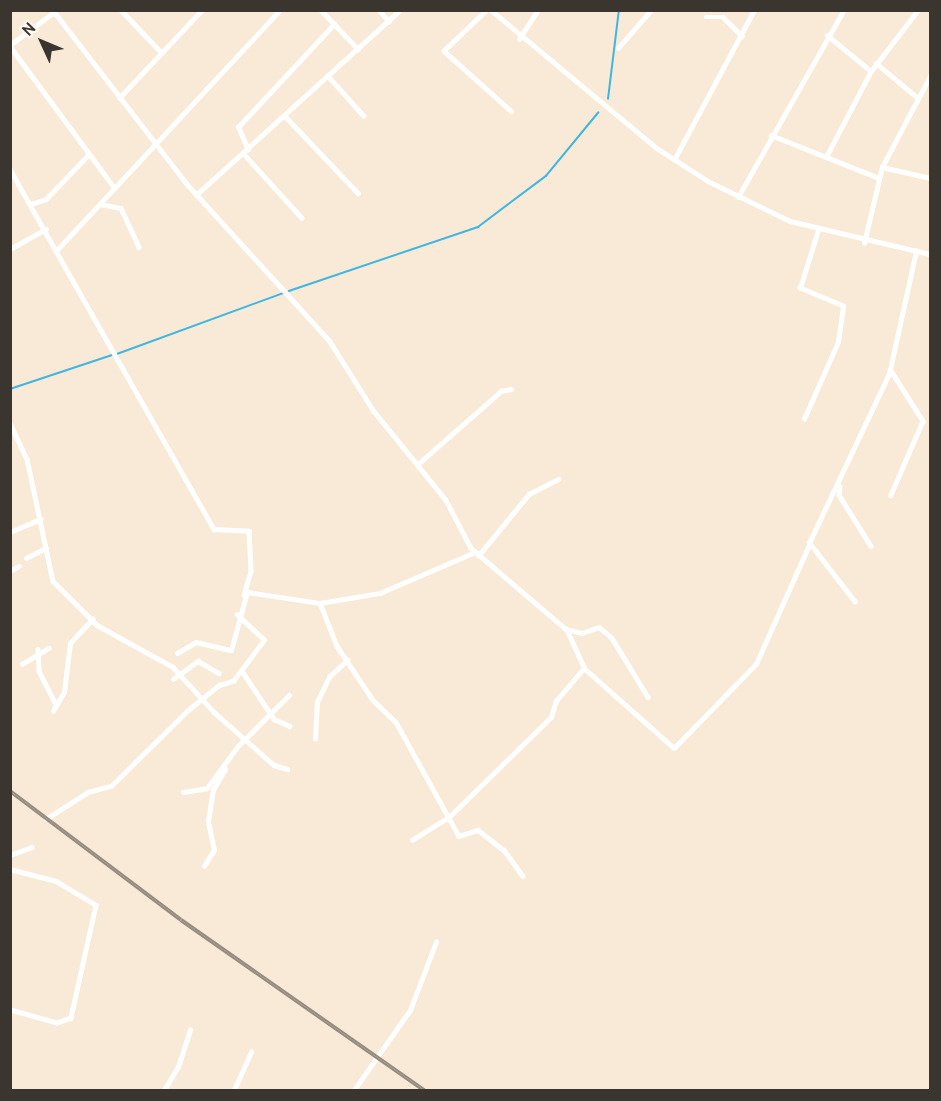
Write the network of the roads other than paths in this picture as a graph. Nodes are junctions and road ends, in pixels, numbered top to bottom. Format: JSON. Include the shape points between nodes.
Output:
{"nodes":[{"id":1,"x":121,"y":10,"type":"edge"},
{"id":2,"x":202,"y":10,"type":"edge"},
{"id":3,"x":280,"y":10,"type":"edge"},
{"id":4,"x":321,"y":10,"type":"edge"},
{"id":5,"x":380,"y":10,"type":"edge"},
{"id":6,"x":400,"y":10,"type":"edge"},
{"id":7,"x":489,"y":10,"type":"edge"},
{"id":8,"x":538,"y":10,"type":"edge"},
{"id":9,"x":651,"y":10,"type":"edge"},
{"id":10,"x":754,"y":10,"type":"edge"},
{"id":11,"x":844,"y":10,"type":"edge"},
{"id":12,"x":918,"y":10,"type":"edge"},
{"id":13,"x":54,"y":11,"type":"edge"},
{"id":14,"x":706,"y":17,"type":"dead end"},
{"id":15,"x":389,"y":21,"type":"junction"},
{"id":16,"x":334,"y":24,"type":"junction"},
{"id":17,"x":827,"y":35,"type":"junction"},
{"id":18,"x":742,"y":36,"type":"junction"},
{"id":19,"x":519,"y":39,"type":"junction"},
{"id":20,"x":10,"y":46,"type":"edge"},
{"id":21,"x":618,"y":48,"type":"dead end"},
{"id":22,"x":358,"y":49,"type":"junction"},
{"id":23,"x":162,"y":52,"type":"junction"},
{"id":24,"x":876,"y":63,"type":"junction"},
{"id":25,"x":871,"y":71,"type":"junction"},
{"id":26,"x":930,"y":76,"type":"edge"},
{"id":27,"x":328,"y":77,"type":"junction"},
{"id":28,"x":119,"y":98,"type":"junction"},
{"id":29,"x":918,"y":98,"type":"junction"},
{"id":30,"x":511,"y":111,"type":"dead end"},
{"id":31,"x":364,"y":116,"type":"dead end"},
{"id":32,"x":286,"y":117,"type":"junction"},
{"id":33,"x":771,"y":135,"type":"junction"},
{"id":34,"x":156,"y":143,"type":"junction"},
{"id":35,"x":246,"y":152,"type":"junction"},
{"id":36,"x":89,"y":154,"type":"junction"},
{"id":37,"x":826,"y":157,"type":"junction"},
{"id":38,"x":674,"y":160,"type":"junction"},
{"id":39,"x":882,"y":167,"type":"junction"},
{"id":40,"x":10,"y":169,"type":"edge"},
{"id":41,"x":879,"y":178,"type":"junction"},
{"id":42,"x":930,"y":178,"type":"edge"},
{"id":43,"x":114,"y":188,"type":"junction"},
{"id":44,"x":358,"y":193,"type":"dead end"},
{"id":45,"x":196,"y":195,"type":"junction"},
{"id":46,"x":738,"y":197,"type":"junction"},
{"id":47,"x":31,"y":204,"type":"junction"},
{"id":48,"x":99,"y":204,"type":"junction"},
{"id":49,"x":302,"y":218,"type":"dead end"},
{"id":50,"x":46,"y":230,"type":"junction"},
{"id":51,"x":818,"y":230,"type":"junction"},
{"id":52,"x":864,"y":243,"type":"junction"},
{"id":53,"x":139,"y":247,"type":"dead end"},
{"id":54,"x":10,"y":249,"type":"edge"},
{"id":55,"x":56,"y":251,"type":"junction"},
{"id":56,"x":916,"y":251,"type":"junction"},
{"id":57,"x":930,"y":254,"type":"edge"},
{"id":58,"x":890,"y":369,"type":"junction"},
{"id":59,"x":512,"y":389,"type":"dead end"},
{"id":60,"x":804,"y":419,"type":"dead end"},
{"id":61,"x":10,"y":423,"type":"edge"},
{"id":62,"x":418,"y":464,"type":"junction"},
{"id":63,"x":558,"y":479,"type":"dead end"},
{"id":64,"x":840,"y":483,"type":"junction"},
{"id":65,"x":891,"y":495,"type":"dead end"},
{"id":66,"x":40,"y":519,"type":"junction"},
{"id":67,"x":11,"y":533,"type":"edge"},
{"id":68,"x":871,"y":546,"type":"dead end"},
{"id":69,"x":808,"y":547,"type":"junction"},
{"id":70,"x":46,"y":548,"type":"junction"},
{"id":71,"x":476,"y":554,"type":"junction"},
{"id":72,"x":26,"y":558,"type":"dead end"},
{"id":73,"x":19,"y":566,"type":"dead end"},
{"id":74,"x":10,"y":571,"type":"edge"},
{"id":75,"x":244,"y":596,"type":"junction"},
{"id":76,"x":855,"y":602,"type":"dead end"},
{"id":77,"x":320,"y":603,"type":"junction"},
{"id":78,"x":237,"y":615,"type":"junction"},
{"id":79,"x":92,"y":619,"type":"junction"},
{"id":80,"x":566,"y":629,"type":"junction"},
{"id":81,"x":49,"y":648,"type":"dead end"},
{"id":82,"x":38,"y":652,"type":"junction"},
{"id":83,"x":177,"y":653,"type":"dead end"},
{"id":84,"x":347,"y":660,"type":"junction"},
{"id":85,"x":22,"y":664,"type":"dead end"},
{"id":86,"x":584,"y":668,"type":"junction"},
{"id":87,"x":242,"y":671,"type":"junction"},
{"id":88,"x":219,"y":673,"type":"dead end"},
{"id":89,"x":182,"y":675,"type":"junction"},
{"id":90,"x":173,"y":679,"type":"dead end"},
{"id":91,"x":289,"y":695,"type":"dead end"},
{"id":92,"x":648,"y":697,"type":"dead end"},
{"id":93,"x":202,"y":699,"type":"junction"},
{"id":94,"x":56,"y":704,"type":"junction"},
{"id":95,"x":53,"y":711,"type":"dead end"},
{"id":96,"x":272,"y":716,"type":"junction"},
{"id":97,"x":290,"y":726,"type":"dead end"},
{"id":98,"x":246,"y":738,"type":"junction"},
{"id":99,"x":315,"y":738,"type":"dead end"},
{"id":100,"x":226,"y":767,"type":"junction"},
{"id":101,"x":287,"y":769,"type":"dead end"},
{"id":102,"x":183,"y":792,"type":"dead end"},
{"id":103,"x":449,"y":817,"type":"junction"},
{"id":104,"x":46,"y":819,"type":"dead end"},
{"id":105,"x":412,"y":840,"type":"dead end"},
{"id":106,"x":32,"y":847,"type":"dead end"},
{"id":107,"x":10,"y":855,"type":"edge"},
{"id":108,"x":204,"y":866,"type":"dead end"},
{"id":109,"x":10,"y":869,"type":"edge"},
{"id":110,"x":523,"y":876,"type":"dead end"},
{"id":111,"x":436,"y":942,"type":"dead end"},
{"id":112,"x":10,"y":1010,"type":"edge"},
{"id":113,"x":190,"y":1030,"type":"dead end"},
{"id":114,"x":251,"y":1052,"type":"dead end"},
{"id":115,"x":164,"y":1090,"type":"edge"},
{"id":116,"x":234,"y":1090,"type":"edge"},
{"id":117,"x":354,"y":1090,"type":"edge"}],
"edges":[{"from":1,"to":23,"type":"street"},
{"from":2,"to":23,"type":"street"},
{"from":3,"to":34,"type":"street"},
{"from":4,"to":16,"type":"street"},
{"from":5,"to":15,"type":"street"},
{"from":6,"to":15,"type":"street"},
{"from":7,"to":19,"type":"street"},
{"from":7,"to":30,"type":"street","via":[[444,51]]},
{"from":8,"to":19,"type":"street"},
{"from":9,"to":21,"type":"street"},
{"from":10,"to":18,"type":"street"},
{"from":11,"to":17,"type":"street"},
{"from":12,"to":24,"type":"street"},
{"from":13,"to":20,"type":"street"},
{"from":13,"to":28,"type":"street"},
{"from":14,"to":18,"type":"street","via":[[723,17]]},
{"from":15,"to":22,"type":"street"},
{"from":16,"to":22,"type":"street"},
{"from":16,"to":35,"type":"street","via":[[238,127]]},
{"from":17,"to":25,"type":"street"},
{"from":17,"to":33,"type":"street"},
{"from":18,"to":38,"type":"street"},
{"from":19,"to":38,"type":"street"},
{"from":20,"to":36,"type":"street"},
{"from":22,"to":27,"type":"street"},
{"from":23,"to":28,"type":"street"},
{"from":24,"to":25,"type":"street"},
{"from":24,"to":29,"type":"street"},
{"from":25,"to":37,"type":"street"},
{"from":26,"to":29,"type":"street"},
{"from":27,"to":31,"type":"street"},
{"from":27,"to":32,"type":"street"},
{"from":28,"to":34,"type":"street"},
{"from":29,"to":39,"type":"street"},
{"from":32,"to":35,"type":"street"},
{"from":32,"to":44,"type":"street"},
{"from":33,"to":37,"type":"street"},
{"from":33,"to":46,"type":"street"},
{"from":34,"to":43,"type":"street"},
{"from":34,"to":45,"type":"street"},
{"from":35,"to":45,"type":"street"},
{"from":35,"to":49,"type":"street"},
{"from":36,"to":43,"type":"street"},
{"from":36,"to":47,"type":"street","via":[[46,199]]},
{"from":37,"to":41,"type":"street"},
{"from":38,"to":46,"type":"street"},
{"from":39,"to":41,"type":"street"},
{"from":39,"to":42,"type":"street"},
{"from":40,"to":47,"type":"street"},
{"from":41,"to":52,"type":"street"},
{"from":43,"to":48,"type":"street"},
{"from":45,"to":62,"type":"street","via":[[329,340],[373,410]]},
{"from":46,"to":51,"type":"street"},
{"from":47,"to":50,"type":"street"},
{"from":48,"to":53,"type":"street","via":[[121,208]]},
{"from":48,"to":55,"type":"street"},
{"from":50,"to":54,"type":"street"},
{"from":50,"to":55,"type":"street"},
{"from":51,"to":52,"type":"street"},
{"from":51,"to":60,"type":"street","via":[[800,288],[843,306],[838,342]]},
{"from":52,"to":56,"type":"street"},
{"from":55,"to":75,"type":"street","via":[[214,529],[249,531],[250,583]]},
{"from":56,"to":57,"type":"street"},
{"from":56,"to":58,"type":"street"},
{"from":58,"to":64,"type":"street"},
{"from":58,"to":65,"type":"street","via":[[923,421]]},
{"from":59,"to":62,"type":"street","via":[[501,391]]},
{"from":61,"to":66,"type":"street","via":[[27,459]]},
{"from":62,"to":71,"type":"street"},
{"from":63,"to":71,"type":"street","via":[[530,494]]},
{"from":64,"to":68,"type":"street","via":[[839,495]]},
{"from":64,"to":69,"type":"street"},
{"from":66,"to":67,"type":"street"},
{"from":66,"to":70,"type":"street"},
{"from":69,"to":76,"type":"street"},
{"from":69,"to":86,"type":"street","via":[[756,664],[674,748]]},
{"from":70,"to":72,"type":"street"},
{"from":70,"to":79,"type":"street","via":[[53,581]]},
{"from":71,"to":77,"type":"street","via":[[380,593]]},
{"from":71,"to":80,"type":"street"},
{"from":73,"to":74,"type":"street"},
{"from":75,"to":77,"type":"street"},
{"from":75,"to":78,"type":"street"},
{"from":77,"to":84,"type":"street"},
{"from":78,"to":83,"type":"street","via":[[231,650],[196,642]]},
{"from":78,"to":87,"type":"street","via":[[264,640]]},
{"from":79,"to":89,"type":"street"},
{"from":79,"to":94,"type":"street","via":[[70,643],[64,692]]},
{"from":80,"to":86,"type":"street"},
{"from":80,"to":92,"type":"street","via":[[582,633],[597,627],[607,633]]},
{"from":81,"to":82,"type":"street"},
{"from":82,"to":85,"type":"street"},
{"from":82,"to":94,"type":"street","via":[[39,672]]},
{"from":84,"to":99,"type":"street","via":[[329,677],[317,702]]},
{"from":84,"to":103,"type":"street","via":[[396,722]]},
{"from":86,"to":103,"type":"street","via":[[513,759]]},
{"from":87,"to":93,"type":"street"},
{"from":87,"to":96,"type":"street"},
{"from":88,"to":89,"type":"street","via":[[198,661]]},
{"from":89,"to":90,"type":"street"},
{"from":89,"to":93,"type":"street"},
{"from":91,"to":96,"type":"street"},
{"from":93,"to":98,"type":"street"},
{"from":93,"to":104,"type":"street","via":[[111,786],[88,792]]},
{"from":94,"to":95,"type":"street"},
{"from":96,"to":97,"type":"street"},
{"from":96,"to":98,"type":"street"},
{"from":98,"to":100,"type":"street"},
{"from":98,"to":101,"type":"street","via":[[274,765]]},
{"from":100,"to":102,"type":"street","via":[[202,792]]},
{"from":100,"to":108,"type":"street","via":[[213,790],[208,821],[214,850]]},
{"from":103,"to":105,"type":"street"},
{"from":103,"to":110,"type":"street","via":[[459,836],[478,830],[504,850]]},
{"from":106,"to":107,"type":"street"},
{"from":109,"to":112,"type":"street","via":[[56,881],[96,905],[71,1018],[57,1023]]},
{"from":111,"to":117,"type":"street","via":[[410,1010]]},
{"from":113,"to":115,"type":"street","via":[[178,1067]]},
{"from":114,"to":116,"type":"street"}]}
